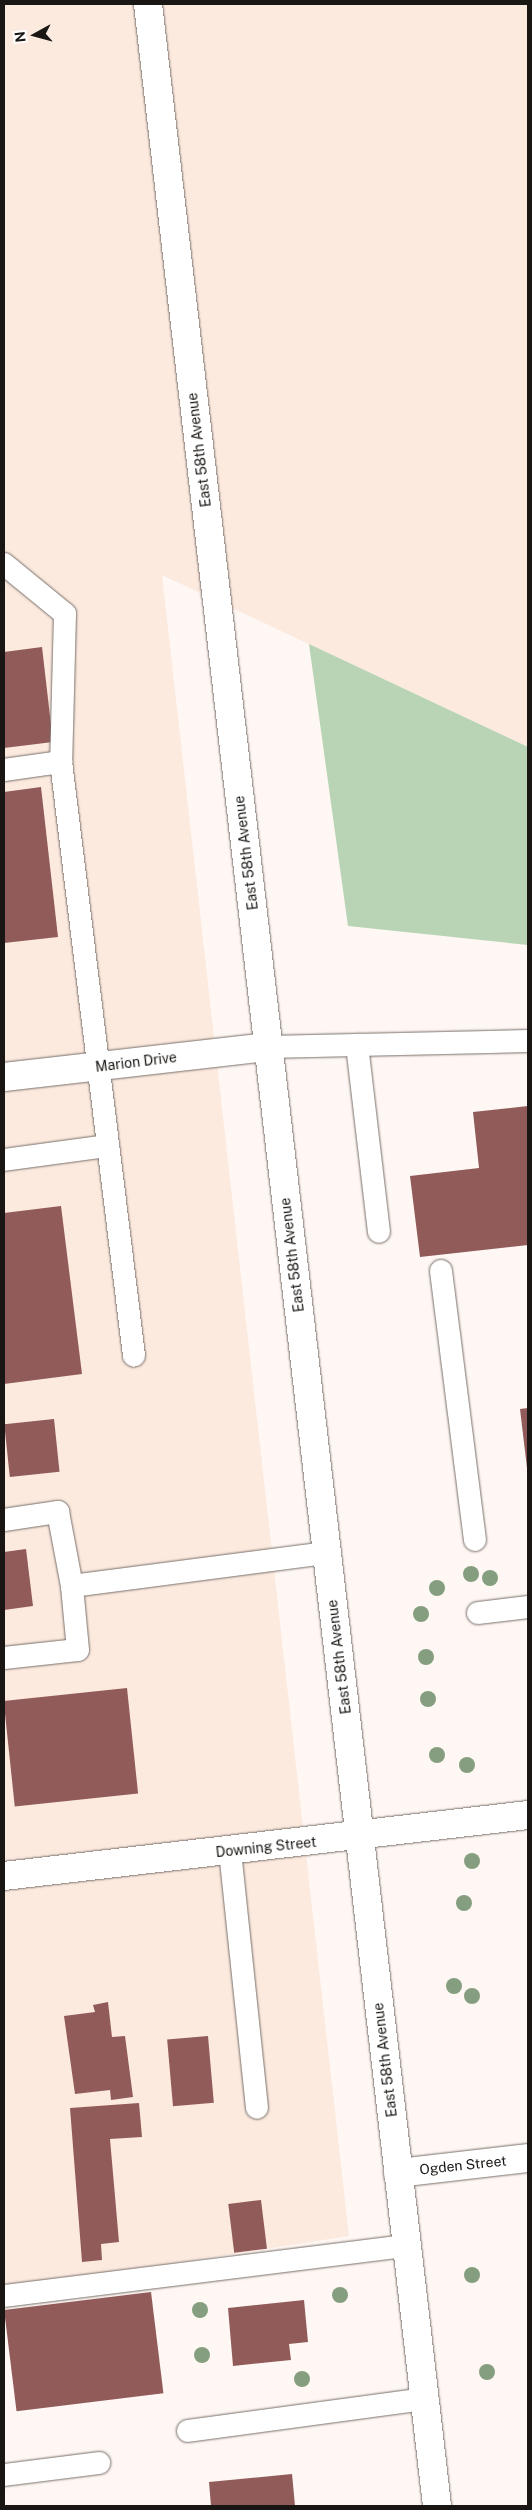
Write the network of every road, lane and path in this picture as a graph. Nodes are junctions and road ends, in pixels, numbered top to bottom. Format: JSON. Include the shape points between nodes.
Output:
{"nodes":[{"id":1,"x":148,"y":4,"type":"edge"},
{"id":2,"x":4,"y":564,"type":"edge"},
{"id":3,"x":61,"y":762,"type":"junction"},
{"id":4,"x":4,"y":770,"type":"edge"},
{"id":5,"x":528,"y":1041,"type":"edge"},
{"id":6,"x":357,"y":1045,"type":"junction"},
{"id":7,"x":268,"y":1046,"type":"junction"},
{"id":8,"x":98,"y":1066,"type":"junction"},
{"id":9,"x":4,"y":1077,"type":"edge"},
{"id":10,"x":108,"y":1146,"type":"junction"},
{"id":11,"x":4,"y":1160,"type":"edge"},
{"id":12,"x":379,"y":1232,"type":"dead end"},
{"id":13,"x":441,"y":1272,"type":"dead end"},
{"id":14,"x":134,"y":1356,"type":"dead end"},
{"id":15,"x":4,"y":1520,"type":"edge"},
{"id":16,"x":475,"y":1540,"type":"dead end"},
{"id":17,"x":327,"y":1553,"type":"junction"},
{"id":18,"x":72,"y":1586,"type":"junction"},
{"id":19,"x":528,"y":1607,"type":"edge"},
{"id":20,"x":478,"y":1613,"type":"dead end"},
{"id":21,"x":4,"y":1658,"type":"edge"},
{"id":22,"x":528,"y":1815,"type":"edge"},
{"id":23,"x":360,"y":1837,"type":"junction"},
{"id":24,"x":230,"y":1851,"type":"junction"},
{"id":25,"x":4,"y":1876,"type":"edge"},
{"id":26,"x":257,"y":2108,"type":"dead end"},
{"id":27,"x":528,"y":2158,"type":"edge"},
{"id":28,"x":398,"y":2173,"type":"junction"},
{"id":29,"x":407,"y":2246,"type":"junction"},
{"id":30,"x":4,"y":2296,"type":"edge"},
{"id":31,"x":424,"y":2399,"type":"junction"},
{"id":32,"x":188,"y":2431,"type":"dead end"},
{"id":33,"x":99,"y":2464,"type":"dead end"},
{"id":34,"x":4,"y":2475,"type":"edge"},
{"id":35,"x":437,"y":2506,"type":"edge"}],
"edges":[{"from":1,"to":7,"type":"main road","name":"East 58th Avenue"},
{"from":2,"to":3,"type":"lane","via":[[65,614]]},
{"from":3,"to":4,"type":"lane"},
{"from":3,"to":8,"type":"lane"},
{"from":5,"to":6,"type":"lane"},
{"from":6,"to":7,"type":"lane"},
{"from":6,"to":12,"type":"lane"},
{"from":7,"to":8,"type":"main road","name":"Marion Drive"},
{"from":7,"to":17,"type":"main road","name":"East 58th Avenue"},
{"from":8,"to":9,"type":"main road","name":"Marion Drive"},
{"from":8,"to":10,"type":"lane"},
{"from":10,"to":11,"type":"lane"},
{"from":10,"to":14,"type":"lane"},
{"from":13,"to":16,"type":"lane"},
{"from":15,"to":18,"type":"lane","via":[[58,1512]]},
{"from":17,"to":18,"type":"lane"},
{"from":17,"to":23,"type":"main road","name":"East 58th Avenue"},
{"from":18,"to":21,"type":"lane","via":[[78,1650]]},
{"from":19,"to":20,"type":"lane"},
{"from":22,"to":23,"type":"main road","name":"Downing Street"},
{"from":23,"to":24,"type":"main road","name":"Downing Street"},
{"from":23,"to":28,"type":"main road","name":"East 58th Avenue"},
{"from":24,"to":25,"type":"main road","name":"Downing Street"},
{"from":24,"to":26,"type":"lane"},
{"from":27,"to":28,"type":"main road","name":"Ogden Street"},
{"from":28,"to":29,"type":"main road","name":"East 58th Avenue"},
{"from":29,"to":30,"type":"lane"},
{"from":29,"to":31,"type":"main road","name":"East 58th Avenue"},
{"from":31,"to":32,"type":"lane"},
{"from":31,"to":35,"type":"main road","name":"East 58th Avenue"},
{"from":33,"to":34,"type":"lane"}]}
